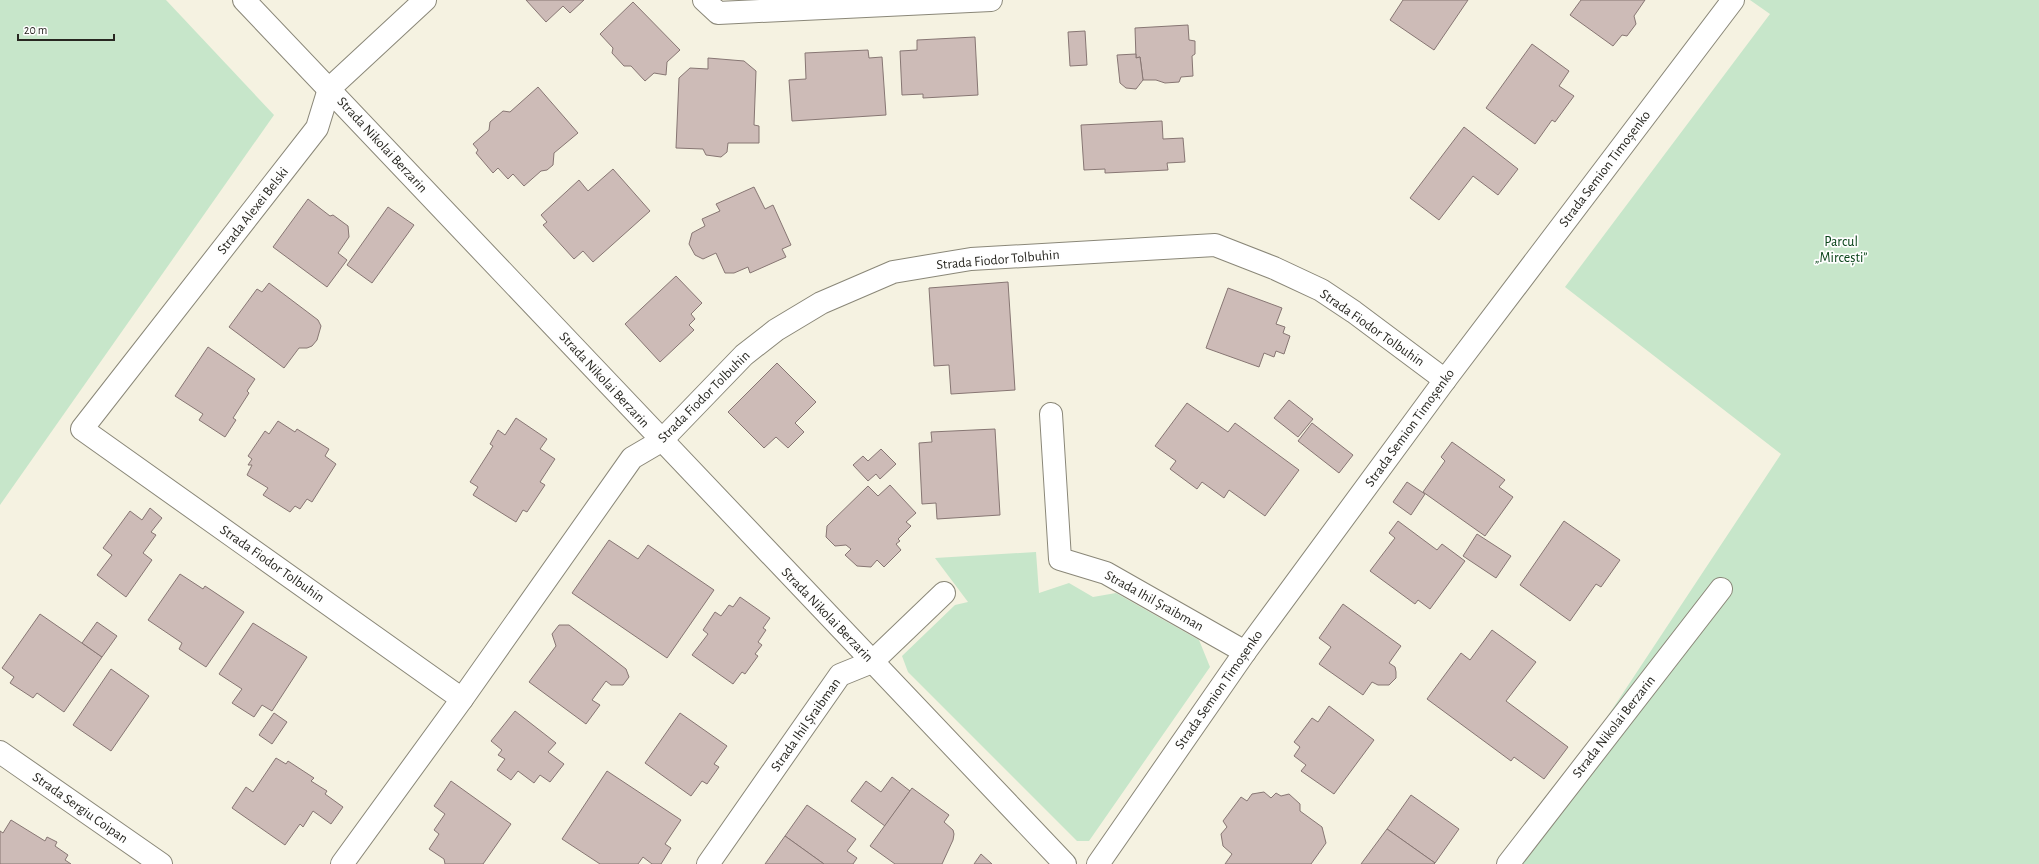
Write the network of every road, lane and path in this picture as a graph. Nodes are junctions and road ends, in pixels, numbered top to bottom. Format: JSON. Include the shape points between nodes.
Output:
{"nodes":[{"id":1,"x":244,"y":0,"type":"edge"},
{"id":2,"x":425,"y":0,"type":"edge"},
{"id":3,"x":704,"y":0,"type":"edge"},
{"id":4,"x":991,"y":0,"type":"edge"},
{"id":5,"x":1733,"y":0,"type":"edge"},
{"id":6,"x":329,"y":89,"type":"junction"},
{"id":7,"x":1445,"y":380,"type":"junction"},
{"id":8,"x":1051,"y":414,"type":"dead end"},
{"id":9,"x":82,"y":429,"type":"joint"},
{"id":10,"x":661,"y":441,"type":"junction"},
{"id":11,"x":1721,"y":589,"type":"dead end"},
{"id":12,"x":944,"y":593,"type":"dead end"},
{"id":13,"x":1245,"y":652,"type":"junction"},
{"id":14,"x":872,"y":662,"type":"junction"},
{"id":15,"x":462,"y":699,"type":"junction"},
{"id":16,"x":0,"y":752,"type":"edge"},
{"id":17,"x":161,"y":864,"type":"edge"},
{"id":18,"x":342,"y":864,"type":"edge"},
{"id":19,"x":708,"y":864,"type":"edge"},
{"id":20,"x":1065,"y":864,"type":"edge"},
{"id":21,"x":1098,"y":864,"type":"edge"},
{"id":22,"x":1508,"y":864,"type":"edge"}],
"edges":[{"from":1,"to":6,"type":"street","name":"Strada Nikolai Berzarin"},
{"from":2,"to":6,"type":"street"},
{"from":3,"to":4,"type":"street","via":[[718,13]]},
{"from":5,"to":7,"type":"street","name":"Strada Semion Timoșenko"},
{"from":6,"to":9,"type":"street","name":"Strada Alexei Belski","via":[[317,128]]},
{"from":6,"to":10,"type":"street","name":"Strada Nikolai Berzarin"},
{"from":7,"to":10,"type":"street","name":"Strada Fiodor Tolbuhin","via":[[1321,290],[1215,245],[971,259],[893,272],[821,303],[776,330],[744,355]]},
{"from":7,"to":13,"type":"street","name":"Strada Semion Timoșenko"},
{"from":8,"to":13,"type":"street","name":"Strada Ihil Șraibman","via":[[1060,559],[1106,573]]},
{"from":9,"to":15,"type":"street","name":"Strada Fiodor Tolbuhin"},
{"from":10,"to":14,"type":"street","name":"Strada Nikolai Berzarin"},
{"from":10,"to":15,"type":"street","name":"Strada Fiodor Tolbuhin","via":[[632,458]]},
{"from":11,"to":22,"type":"street","name":"Strada Nikolai Berzarin"},
{"from":12,"to":14,"type":"street","name":"Strada Ihil Șraibman"},
{"from":13,"to":21,"type":"street","name":"Strada Semion Timoșenko"},
{"from":14,"to":19,"type":"street","name":"Strada Ihil Șraibman","via":[[840,675]]},
{"from":14,"to":20,"type":"street","name":"Strada Nikolai Berzarin"},
{"from":15,"to":18,"type":"street","name":"Strada Fiodor Tolbuhin"},
{"from":16,"to":17,"type":"street","name":"Strada Sergiu Coipan"}]}
